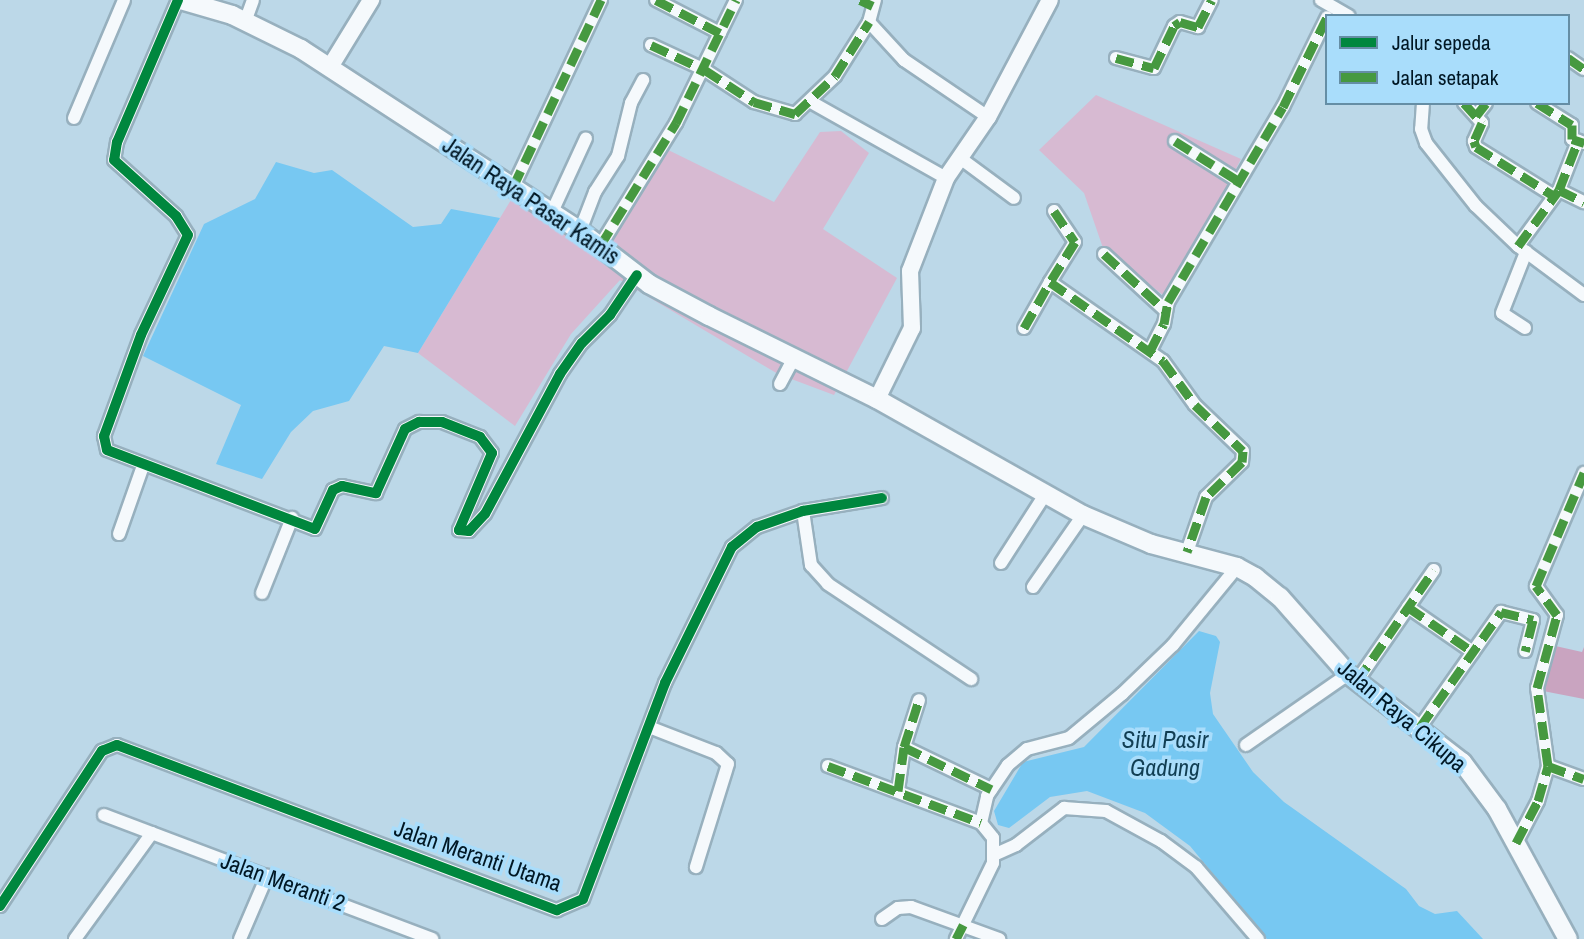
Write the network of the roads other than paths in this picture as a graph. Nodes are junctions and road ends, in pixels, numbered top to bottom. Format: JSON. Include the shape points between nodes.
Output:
{"nodes":[{"id":1,"x":124,"y":0,"type":"edge"},
{"id":2,"x":180,"y":0,"type":"edge"},
{"id":3,"x":253,"y":0,"type":"edge"},
{"id":4,"x":371,"y":0,"type":"edge"},
{"id":5,"x":601,"y":0,"type":"edge"},
{"id":6,"x":656,"y":0,"type":"edge"},
{"id":7,"x":736,"y":0,"type":"edge"},
{"id":8,"x":860,"y":0,"type":"edge"},
{"id":9,"x":1050,"y":0,"type":"edge"},
{"id":10,"x":1212,"y":0,"type":"edge"},
{"id":11,"x":874,"y":3,"type":"edge"},
{"id":12,"x":1325,"y":14,"type":"edge"},
{"id":13,"x":245,"y":22,"type":"junction"},
{"id":14,"x":869,"y":22,"type":"junction"},
{"id":15,"x":720,"y":33,"type":"junction"},
{"id":16,"x":651,"y":45,"type":"dead end"},
{"id":17,"x":1116,"y":58,"type":"dead end"},
{"id":18,"x":330,"y":67,"type":"junction"},
{"id":19,"x":705,"y":70,"type":"junction"},
{"id":20,"x":643,"y":80,"type":"dead end"},
{"id":21,"x":811,"y":102,"type":"junction"},
{"id":22,"x":1423,"y":105,"type":"edge"},
{"id":23,"x":1466,"y":105,"type":"edge"},
{"id":24,"x":1484,"y":105,"type":"edge"},
{"id":25,"x":1541,"y":105,"type":"edge"},
{"id":26,"x":1476,"y":116,"type":"junction"},
{"id":27,"x":988,"y":117,"type":"junction"},
{"id":28,"x":74,"y":118,"type":"dead end"},
{"id":29,"x":586,"y":138,"type":"dead end"},
{"id":30,"x":1175,"y":141,"type":"dead end"},
{"id":31,"x":1581,"y":142,"type":"edge"},
{"id":32,"x":960,"y":158,"type":"junction"},
{"id":33,"x":946,"y":178,"type":"junction"},
{"id":34,"x":1237,"y":180,"type":"junction"},
{"id":35,"x":513,"y":187,"type":"junction"},
{"id":36,"x":1556,"y":193,"type":"junction"},
{"id":37,"x":1014,"y":198,"type":"dead end"},
{"id":38,"x":1584,"y":202,"type":"edge"},
{"id":39,"x":1054,"y":211,"type":"dead end"},
{"id":40,"x":552,"y":212,"type":"junction"},
{"id":41,"x":580,"y":231,"type":"junction"},
{"id":42,"x":600,"y":246,"type":"junction"},
{"id":43,"x":1522,"y":249,"type":"junction"},
{"id":44,"x":1104,"y":254,"type":"dead end"},
{"id":45,"x":637,"y":275,"type":"junction"},
{"id":46,"x":1050,"y":282,"type":"junction"},
{"id":47,"x":1584,"y":295,"type":"edge"},
{"id":48,"x":1166,"y":311,"type":"junction"},
{"id":49,"x":1024,"y":328,"type":"dead end"},
{"id":50,"x":1525,"y":328,"type":"dead end"},
{"id":51,"x":1150,"y":351,"type":"junction"},
{"id":52,"x":793,"y":360,"type":"junction"},
{"id":53,"x":780,"y":384,"type":"dead end"},
{"id":54,"x":877,"y":400,"type":"junction"},
{"id":55,"x":956,"y":444,"type":"joint"},
{"id":56,"x":144,"y":466,"type":"junction"},
{"id":57,"x":1584,"y":473,"type":"edge"},
{"id":58,"x":1044,"y":496,"type":"junction"},
{"id":59,"x":882,"y":498,"type":"dead end"},
{"id":60,"x":803,"y":510,"type":"junction"},
{"id":61,"x":1083,"y":515,"type":"junction"},
{"id":62,"x":292,"y":519,"type":"junction"},
{"id":63,"x":119,"y":534,"type":"dead end"},
{"id":64,"x":1186,"y":552,"type":"junction"},
{"id":65,"x":1001,"y":563,"type":"dead end"},
{"id":66,"x":1237,"y":566,"type":"junction"},
{"id":67,"x":1434,"y":570,"type":"dead end"},
{"id":68,"x":1033,"y":587,"type":"dead end"},
{"id":69,"x":262,"y":593,"type":"dead end"},
{"id":70,"x":1408,"y":607,"type":"junction"},
{"id":71,"x":1525,"y":651,"type":"dead end"},
{"id":72,"x":1473,"y":652,"type":"junction"},
{"id":73,"x":1352,"y":677,"type":"junction"},
{"id":74,"x":971,"y":679,"type":"dead end"},
{"id":75,"x":919,"y":700,"type":"dead end"},
{"id":76,"x":649,"y":727,"type":"junction"},
{"id":77,"x":1420,"y":727,"type":"junction"},
{"id":78,"x":1246,"y":745,"type":"dead end"},
{"id":79,"x":904,"y":747,"type":"junction"},
{"id":80,"x":828,"y":766,"type":"dead end"},
{"id":81,"x":1548,"y":766,"type":"junction"},
{"id":82,"x":1584,"y":779,"type":"edge"},
{"id":83,"x":991,"y":789,"type":"junction"},
{"id":84,"x":898,"y":791,"type":"junction"},
{"id":85,"x":104,"y":816,"type":"dead end"},
{"id":86,"x":981,"y":823,"type":"junction"},
{"id":87,"x":152,"y":833,"type":"junction"},
{"id":88,"x":1516,"y":843,"type":"junction"},
{"id":89,"x":996,"y":855,"type":"junction"},
{"id":90,"x":696,"y":867,"type":"dead end"},
{"id":91,"x":267,"y":876,"type":"junction"},
{"id":92,"x":0,"y":905,"type":"edge"},
{"id":93,"x":882,"y":919,"type":"dead end"},
{"id":94,"x":962,"y":925,"type":"junction"},
{"id":95,"x":412,"y":935,"type":"edge"},
{"id":96,"x":75,"y":939,"type":"edge"},
{"id":97,"x":240,"y":939,"type":"edge"},
{"id":98,"x":432,"y":939,"type":"edge"},
{"id":99,"x":956,"y":939,"type":"edge"},
{"id":100,"x":999,"y":939,"type":"edge"},
{"id":101,"x":1258,"y":939,"type":"edge"},
{"id":102,"x":1568,"y":939,"type":"edge"}],
"edges":[{"from":1,"to":28,"type":"street"},
{"from":2,"to":13,"type":"main road","name":"Jalan Raya Pasar Kamis"},
{"from":2,"to":56,"type":"street","via":[[114,156],[118,166],[176,216],[188,235],[141,335],[102,441],[107,450]]},
{"from":3,"to":13,"type":"street"},
{"from":4,"to":18,"type":"street"},
{"from":5,"to":35,"type":"street"},
{"from":6,"to":15,"type":"street"},
{"from":7,"to":15,"type":"street"},
{"from":8,"to":11,"type":"street"},
{"from":9,"to":27,"type":"street"},
{"from":10,"to":17,"type":"street","via":[[1198,27],[1185,22],[1174,26],[1154,68]]},
{"from":11,"to":14,"type":"street"},
{"from":12,"to":34,"type":"street","via":[[1283,107]]},
{"from":13,"to":18,"type":"main road","name":"Jalan Raya Pasar Kamis"},
{"from":14,"to":21,"type":"street","via":[[835,76]]},
{"from":14,"to":27,"type":"street","via":[[904,60]]},
{"from":15,"to":19,"type":"street"},
{"from":16,"to":19,"type":"street"},
{"from":18,"to":35,"type":"main road","name":"Jalan Raya Pasar Kamis"},
{"from":19,"to":21,"type":"street","via":[[754,102],[789,115]]},
{"from":19,"to":42,"type":"street"},
{"from":20,"to":41,"type":"street","via":[[631,103],[618,156],[595,192]]},
{"from":21,"to":33,"type":"street"},
{"from":22,"to":43,"type":"street","via":[[1421,129],[1426,143],[1476,206]]},
{"from":23,"to":26,"type":"street"},
{"from":24,"to":26,"type":"street"},
{"from":25,"to":31,"type":"street","via":[[1572,125],[1572,139]]},
{"from":26,"to":36,"type":"street","via":[[1482,123],[1474,141],[1476,148]]},
{"from":27,"to":32,"type":"street"},
{"from":29,"to":40,"type":"street"},
{"from":30,"to":34,"type":"street"},
{"from":31,"to":36,"type":"street"},
{"from":32,"to":33,"type":"street"},
{"from":32,"to":37,"type":"street"},
{"from":33,"to":54,"type":"street","via":[[910,271],[912,328]]},
{"from":34,"to":48,"type":"street"},
{"from":35,"to":40,"type":"main road","name":"Jalan Raya Pasar Kamis"},
{"from":36,"to":38,"type":"street"},
{"from":36,"to":43,"type":"street"},
{"from":39,"to":46,"type":"street","via":[[1075,242]]},
{"from":40,"to":41,"type":"main road","name":"Jalan Raya Pasar Kamis"},
{"from":41,"to":42,"type":"main road","name":"Jalan Raya Pasar Kamis"},
{"from":42,"to":45,"type":"main road","name":"Jalan Raya Pasar Kamis"},
{"from":43,"to":47,"type":"street"},
{"from":43,"to":50,"type":"street","via":[[1502,313]]},
{"from":44,"to":48,"type":"street"},
{"from":45,"to":52,"type":"main road","name":"Jalan Raya Pasar Kamis"},
{"from":45,"to":62,"type":"street","via":[[560,374],[473,529],[459,530],[492,453],[480,438],[442,422],[419,422],[405,429],[376,493],[338,487],[328,494],[315,528]]},
{"from":46,"to":49,"type":"street"},
{"from":46,"to":51,"type":"street"},
{"from":48,"to":51,"type":"street"},
{"from":51,"to":64,"type":"street","via":[[1195,405],[1243,451],[1241,461],[1206,497]]},
{"from":52,"to":53,"type":"street"},
{"from":52,"to":54,"type":"main road","name":"Jalan Raya Pasar Kamis"},
{"from":54,"to":55,"type":"main road","name":"Jalan Raya Pasar Kamis"},
{"from":55,"to":58,"type":"main road","name":"Jalan Raya Cikupa"},
{"from":56,"to":62,"type":"street"},
{"from":56,"to":63,"type":"street"},
{"from":57,"to":81,"type":"street","via":[[1536,586],[1537,594],[1557,615],[1537,688]]},
{"from":58,"to":61,"type":"main road","name":"Jalan Raya Cikupa"},
{"from":58,"to":65,"type":"street"},
{"from":59,"to":60,"type":"street","name":"Jalan Meranti Utama"},
{"from":60,"to":74,"type":"street","via":[[811,565],[828,584]]},
{"from":60,"to":76,"type":"street","name":"Jalan Meranti Utama","via":[[757,527],[732,547],[665,683]]},
{"from":61,"to":64,"type":"main road","name":"Jalan Raya Cikupa","via":[[1129,536]]},
{"from":61,"to":68,"type":"street"},
{"from":62,"to":69,"type":"street"},
{"from":64,"to":66,"type":"main road","name":"Jalan Raya Cikupa"},
{"from":66,"to":73,"type":"main road","name":"Jalan Raya Cikupa","via":[[1280,597]]},
{"from":66,"to":83,"type":"street","via":[[1173,645],[1122,694],[1069,738],[1027,749]]},
{"from":67,"to":70,"type":"street"},
{"from":70,"to":72,"type":"street"},
{"from":70,"to":73,"type":"street"},
{"from":71,"to":72,"type":"street","via":[[1533,620],[1504,612],[1498,614]]},
{"from":72,"to":77,"type":"street"},
{"from":73,"to":77,"type":"main road","name":"Jalan Raya Cikupa"},
{"from":73,"to":78,"type":"street"},
{"from":75,"to":79,"type":"street"},
{"from":76,"to":90,"type":"street","via":[[716,753],[728,764]]},
{"from":76,"to":92,"type":"street","name":"Jalan Meranti Utama","via":[[594,879],[583,899],[558,911],[117,745],[102,751]]},
{"from":77,"to":88,"type":"main road","name":"Jalan Raya Cikupa","via":[[1481,785]]},
{"from":79,"to":83,"type":"street"},
{"from":79,"to":84,"type":"street"},
{"from":80,"to":84,"type":"street"},
{"from":81,"to":82,"type":"street"},
{"from":81,"to":88,"type":"street","via":[[1538,801]]},
{"from":83,"to":86,"type":"street"},
{"from":84,"to":86,"type":"street"},
{"from":85,"to":87,"type":"street","name":"Jalan Meranti 2"},
{"from":86,"to":89,"type":"street","via":[[993,838]]},
{"from":87,"to":91,"type":"street","name":"Jalan Meranti 2"},
{"from":87,"to":96,"type":"street"},
{"from":88,"to":102,"type":"main road","name":"Jalan Raya Cikupa"},
{"from":89,"to":94,"type":"street"},
{"from":89,"to":101,"type":"street","via":[[1065,808],[1106,811],[1161,841],[1196,867]]},
{"from":91,"to":95,"type":"street","name":"Jalan Meranti 2"},
{"from":91,"to":97,"type":"street"},
{"from":93,"to":94,"type":"street","via":[[898,908],[911,907]]},
{"from":94,"to":99,"type":"street"},
{"from":94,"to":100,"type":"street"},
{"from":95,"to":98,"type":"street","name":"Jalan Meranti 2"}]}
